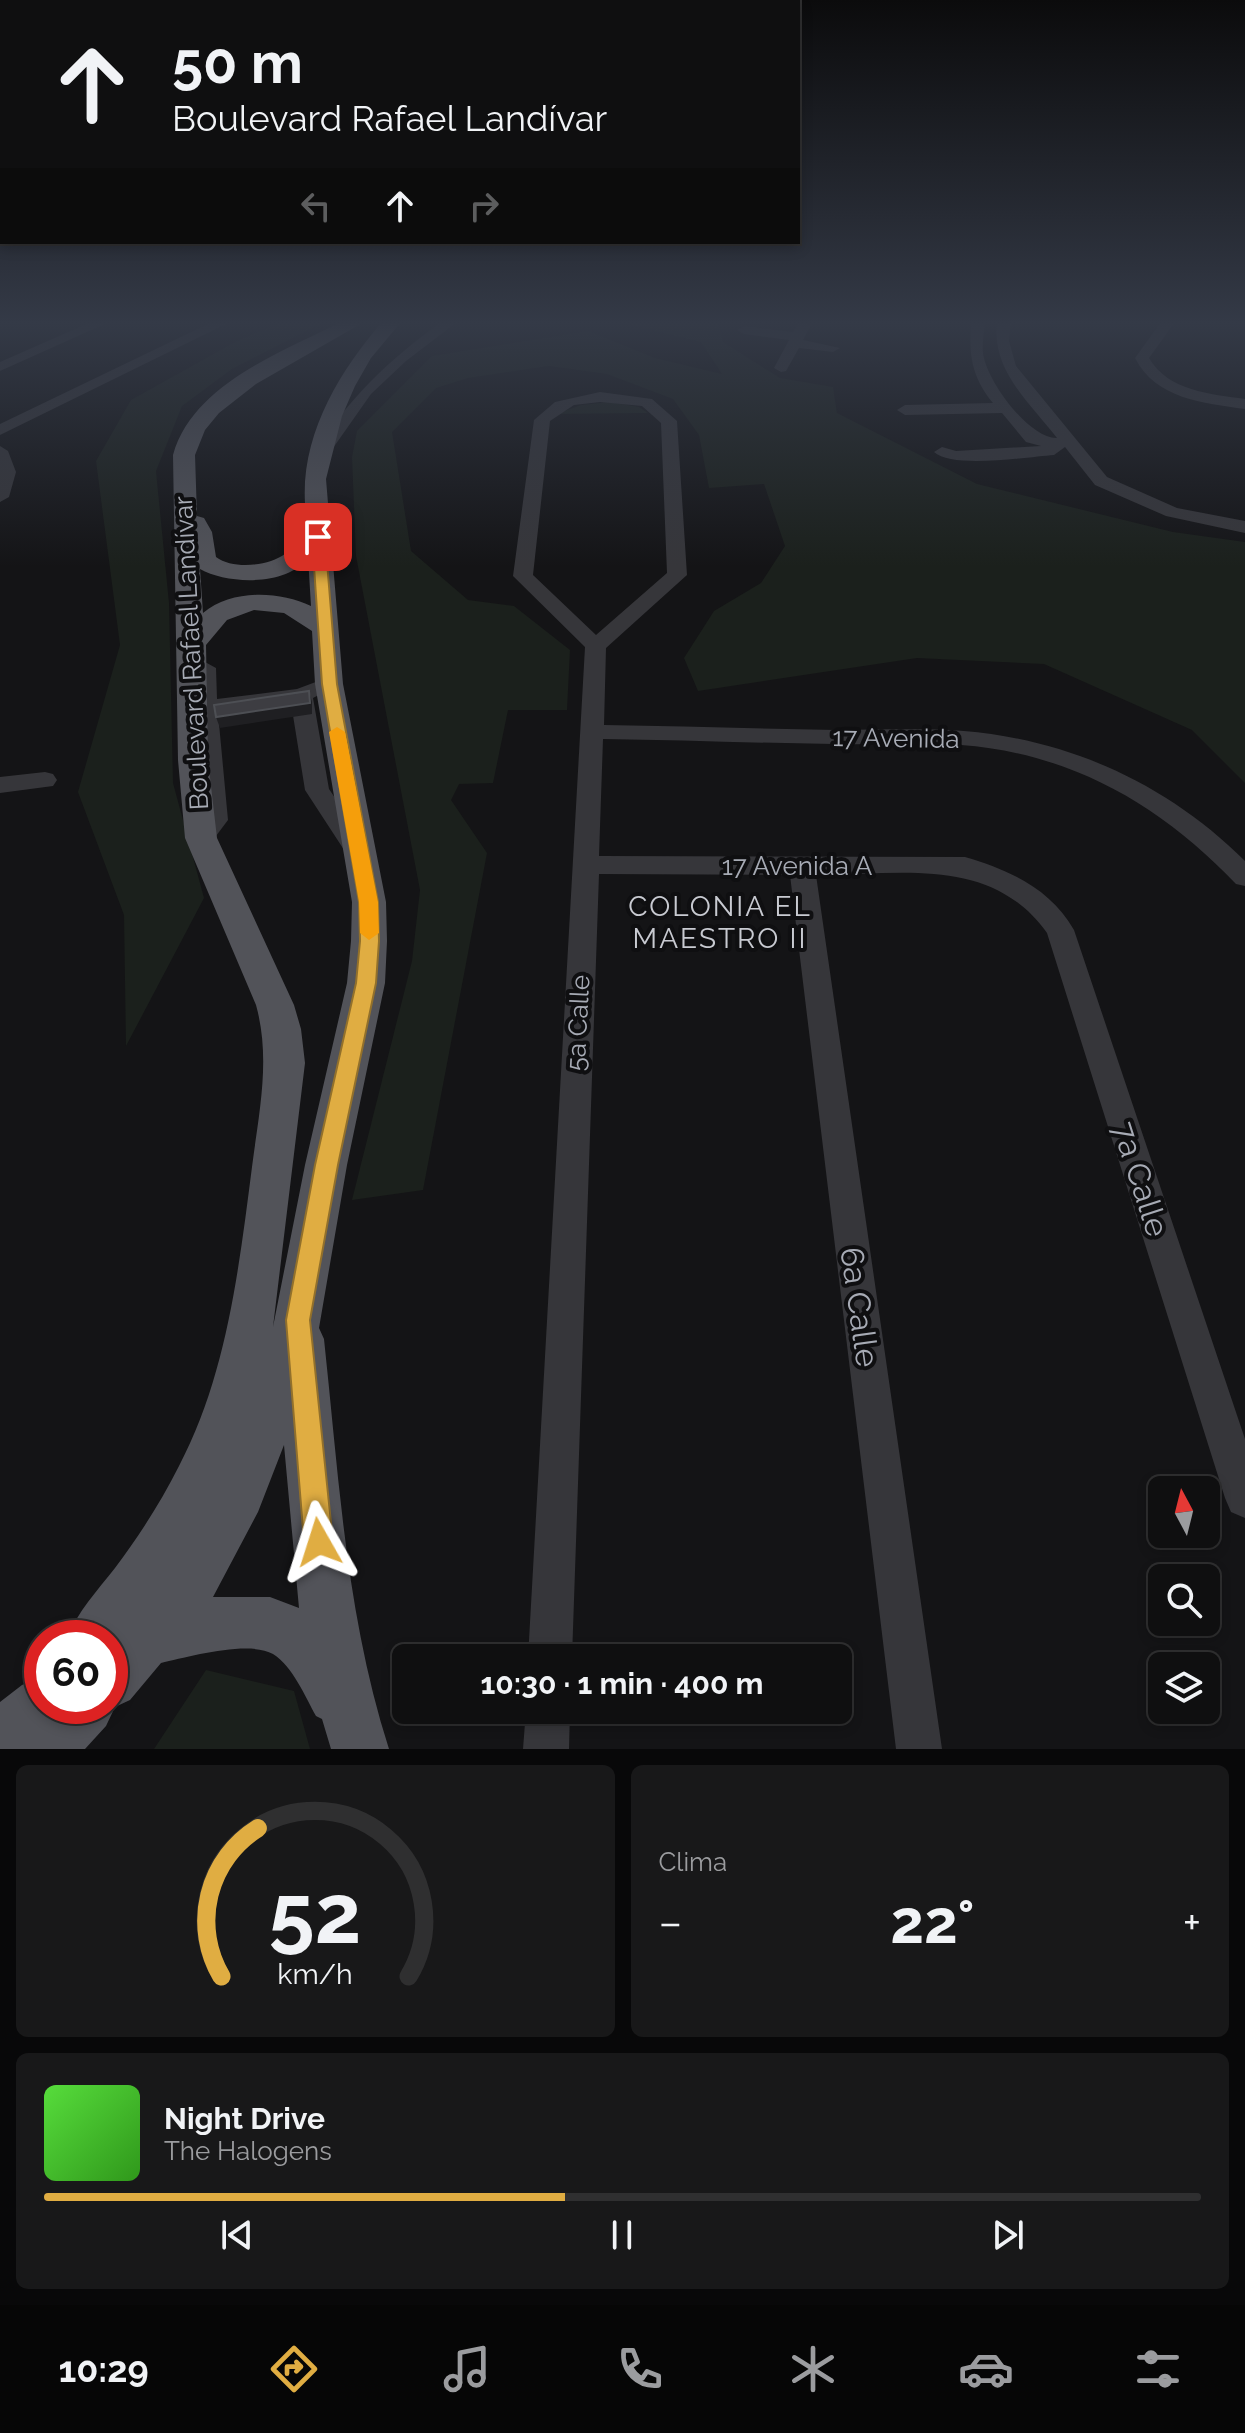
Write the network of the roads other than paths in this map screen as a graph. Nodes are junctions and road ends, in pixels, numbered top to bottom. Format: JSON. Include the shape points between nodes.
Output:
{"nodes":[{"id":1,"x":54,"y":404,"type":"edge"},
{"id":2,"x":204,"y":404,"type":"edge"},
{"id":3,"x":220,"y":404,"type":"edge"},
{"id":4,"x":338,"y":404,"type":"edge"},
{"id":5,"x":358,"y":404,"type":"edge"},
{"id":6,"x":562,"y":404,"type":"edge"},
{"id":7,"x":648,"y":404,"type":"edge"},
{"id":8,"x":1002,"y":404,"type":"edge"},
{"id":9,"x":1040,"y":404,"type":"edge"},
{"id":10,"x":1005,"y":408,"type":"junction"},
{"id":11,"x":905,"y":410,"type":"dead end"},
{"id":12,"x":0,"y":430,"type":"edge"},
{"id":13,"x":1074,"y":445,"type":"junction"},
{"id":14,"x":0,"y":451,"type":"edge"},
{"id":15,"x":942,"y":452,"type":"dead end"},
{"id":16,"x":317,"y":467,"type":"junction"},
{"id":17,"x":0,"y":497,"type":"edge"},
{"id":18,"x":184,"y":507,"type":"junction"},
{"id":19,"x":1245,"y":527,"type":"edge"},
{"id":20,"x":326,"y":629,"type":"junction"},
{"id":21,"x":192,"y":645,"type":"junction"},
{"id":22,"x":596,"y":646,"type":"junction"},
{"id":23,"x":315,"y":690,"type":"junction"},
{"id":24,"x":205,"y":699,"type":"junction"},
{"id":25,"x":592,"y":732,"type":"junction"},
{"id":26,"x":45,"y":780,"type":"dead end"},
{"id":27,"x":0,"y":785,"type":"edge"},
{"id":28,"x":201,"y":838,"type":"junction"},
{"id":29,"x":585,"y":865,"type":"junction"},
{"id":30,"x":802,"y":866,"type":"junction"},
{"id":31,"x":1245,"y":877,"type":"edge"},
{"id":32,"x":1007,"y":882,"type":"joint"},
{"id":33,"x":298,"y":1320,"type":"junction"},
{"id":34,"x":1245,"y":1498,"type":"edge"},
{"id":35,"x":128,"y":1625,"type":"edge"},
{"id":36,"x":128,"y":1633,"type":"edge"},
{"id":37,"x":128,"y":1637,"type":"edge"},
{"id":38,"x":551,"y":1644,"type":"edge"},
{"id":39,"x":24,"y":1694,"type":"edge"},
{"id":40,"x":0,"y":1709,"type":"edge"},
{"id":41,"x":24,"y":1720,"type":"edge"},
{"id":42,"x":68,"y":1724,"type":"edge"},
{"id":43,"x":547,"y":1724,"type":"edge"},
{"id":44,"x":355,"y":1733,"type":"edge"},
{"id":45,"x":0,"y":1740,"type":"edge"},
{"id":46,"x":44,"y":1749,"type":"edge"},
{"id":47,"x":546,"y":1749,"type":"edge"},
{"id":48,"x":919,"y":1749,"type":"edge"}],
"edges":[{"from":1,"to":12,"type":"street"},
{"from":2,"to":18,"type":"main road","via":[[174,444],[171,470]]},
{"from":3,"to":18,"type":"main road","name":"Boulevard Rafael Landívar","via":[[187,441]]},
{"from":4,"to":16,"type":"main road","name":"Boulevard Rafael Landívar"},
{"from":5,"to":16,"type":"street"},
{"from":6,"to":22,"type":"street","via":[[542,420],[523,576]]},
{"from":7,"to":22,"type":"street","via":[[669,421],[677,575]]},
{"from":8,"to":10,"type":"street"},
{"from":9,"to":13,"type":"street"},
{"from":10,"to":11,"type":"street"},
{"from":10,"to":13,"type":"street","via":[[1035,440]]},
{"from":13,"to":15,"type":"street","via":[[955,456]]},
{"from":13,"to":19,"type":"street","via":[[1101,481],[1128,494],[1172,512]]},
{"from":14,"to":17,"type":"street","via":[[7,472]]},
{"from":16,"to":18,"type":"main road","via":[[303,500],[298,552],[292,562],[279,567],[215,567],[205,560],[199,526]]},
{"from":16,"to":20,"type":"main road","name":"Boulevard Rafael Landívar"},
{"from":18,"to":21,"type":"main road","name":"Boulevard Rafael Landívar"},
{"from":20,"to":21,"type":"main road","via":[[300,608],[254,603],[209,619]]},
{"from":20,"to":23,"type":"main road","name":"Boulevard Rafael Landívar"},
{"from":21,"to":24,"type":"street","via":[[205,650]]},
{"from":21,"to":28,"type":"main road","name":"Boulevard Rafael Landívar","via":[[193,760]]},
{"from":22,"to":25,"type":"street","name":"5a Calle"},
{"from":23,"to":24,"type":"street","via":[[212,707]]},
{"from":23,"to":33,"type":"main road","name":"Boulevard Rafael Landívar","via":[[369,902],[366,983]]},
{"from":24,"to":28,"type":"street","via":[[216,820]]},
{"from":25,"to":29,"type":"street","name":"5a Calle"},
{"from":25,"to":31,"type":"street","name":"17 Avenida","via":[[980,740],[1057,755],[1128,783],[1184,817]]},
{"from":26,"to":27,"type":"street"},
{"from":28,"to":35,"type":"main road","name":"Boulevard Rafael Landívar","via":[[280,1017],[283,1078],[248,1333],[223,1424]]},
{"from":29,"to":30,"type":"street","name":"17 Avenida A"},
{"from":29,"to":38,"type":"street","name":"5a Calle"},
{"from":30,"to":32,"type":"street","name":"17 Avenida A","via":[[965,866]]},
{"from":30,"to":48,"type":"street","name":"6a Calle"},
{"from":32,"to":34,"type":"street","name":"7a Calle","via":[[1040,901],[1060,930]]},
{"from":33,"to":36,"type":"main road","name":"Boulevard Rafael Landívar","via":[[284,1375],[240,1494],[189,1587]]},
{"from":33,"to":44,"type":"main road","via":[[324,1583]]},
{"from":37,"to":44,"type":"main road","via":[[244,1621],[274,1627],[301,1640]]},
{"from":39,"to":40,"type":"main road"},
{"from":41,"to":45,"type":"main road"},
{"from":42,"to":46,"type":"main road"},
{"from":43,"to":47,"type":"street"}]}
